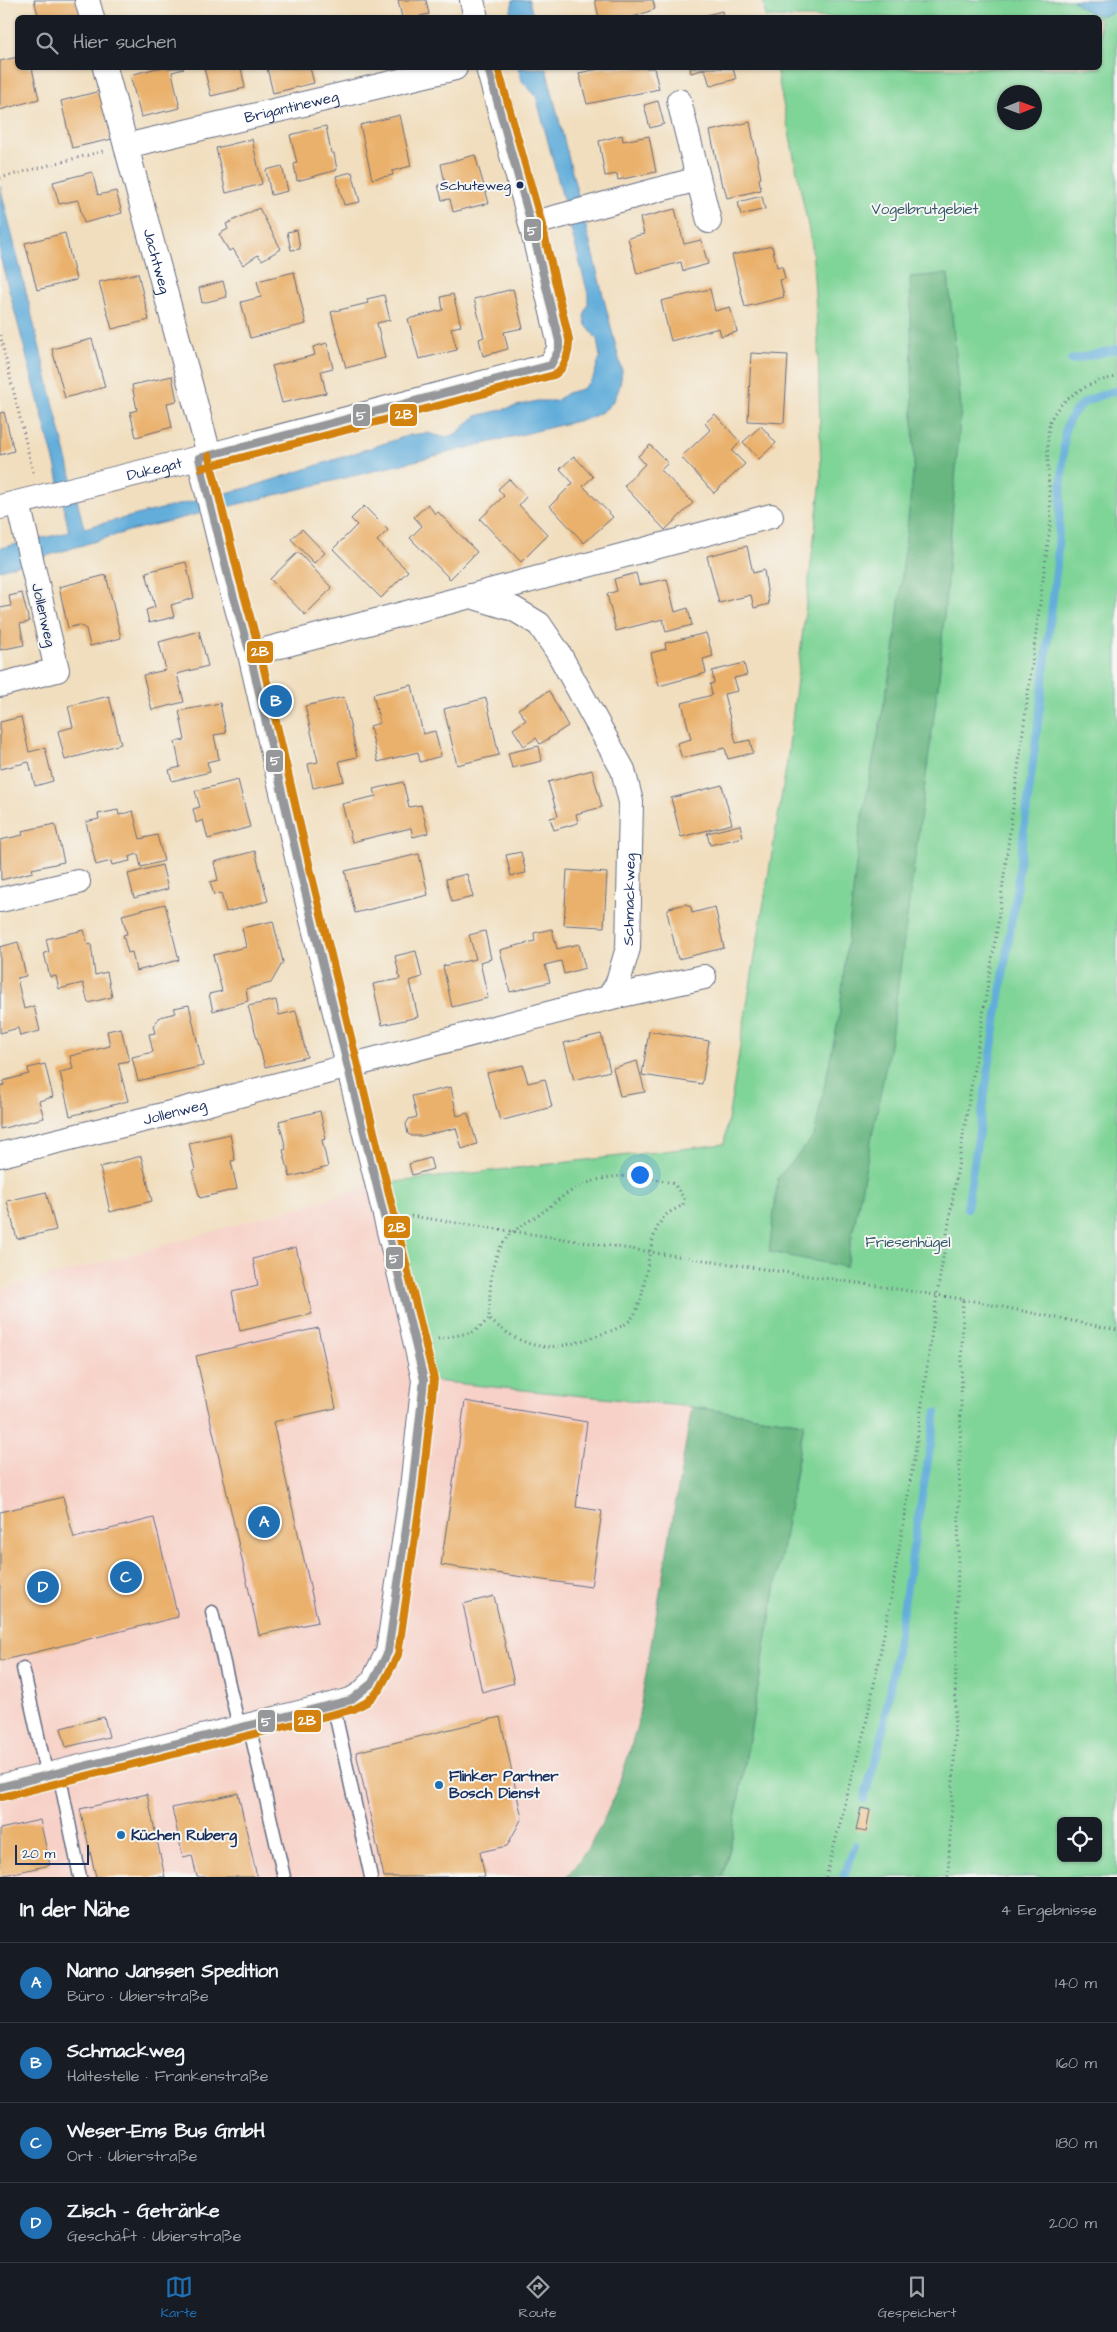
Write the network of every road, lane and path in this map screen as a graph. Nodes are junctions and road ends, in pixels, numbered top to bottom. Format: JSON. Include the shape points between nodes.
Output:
{"nodes":[{"id":1,"x":88,"y":0,"type":"edge"},
{"id":2,"x":472,"y":0,"type":"edge"},
{"id":3,"x":91,"y":15,"type":"edge"},
{"id":4,"x":475,"y":15,"type":"edge"},
{"id":5,"x":106,"y":70,"type":"edge"},
{"id":6,"x":447,"y":70,"type":"edge"},
{"id":7,"x":489,"y":70,"type":"edge"},
{"id":8,"x":680,"y":101,"type":"dead end"},
{"id":9,"x":126,"y":146,"type":"junction"},
{"id":10,"x":0,"y":178,"type":"edge"},
{"id":11,"x":698,"y":179,"type":"junction"},
{"id":12,"x":709,"y":221,"type":"dead end"},
{"id":13,"x":531,"y":224,"type":"junction"},
{"id":14,"x":0,"y":335,"type":"edge"},
{"id":15,"x":1117,"y":377,"type":"edge"},
{"id":16,"x":204,"y":456,"type":"junction"},
{"id":17,"x":19,"y":502,"type":"edge"},
{"id":18,"x":771,"y":516,"type":"dead end"},
{"id":19,"x":472,"y":596,"type":"junction"},
{"id":20,"x":250,"y":654,"type":"junction"},
{"id":21,"x":0,"y":685,"type":"edge"},
{"id":22,"x":78,"y":882,"type":"dead end"},
{"id":23,"x":0,"y":900,"type":"edge"},
{"id":24,"x":704,"y":977,"type":"dead end"},
{"id":25,"x":608,"y":998,"type":"junction"},
{"id":26,"x":349,"y":1067,"type":"junction"},
{"id":27,"x":0,"y":1155,"type":"edge"},
{"id":28,"x":385,"y":1217,"type":"junction"},
{"id":29,"x":512,"y":1232,"type":"junction"},
{"id":30,"x":651,"y":1253,"type":"junction"},
{"id":31,"x":937,"y":1295,"type":"junction"},
{"id":32,"x":963,"y":1299,"type":"junction"},
{"id":33,"x":490,"y":1319,"type":"junction"},
{"id":34,"x":1117,"y":1330,"type":"edge"},
{"id":35,"x":415,"y":1342,"type":"junction"},
{"id":36,"x":212,"y":1612,"type":"dead end"},
{"id":37,"x":22,"y":1668,"type":"dead end"},
{"id":38,"x":333,"y":1704,"type":"junction"},
{"id":39,"x":244,"y":1726,"type":"junction"},
{"id":40,"x":53,"y":1774,"type":"junction"},
{"id":41,"x":0,"y":1787,"type":"edge"},
{"id":42,"x":80,"y":1877,"type":"edge"},
{"id":43,"x":284,"y":1877,"type":"edge"},
{"id":44,"x":371,"y":1877,"type":"edge"},
{"id":45,"x":826,"y":1877,"type":"edge"},
{"id":46,"x":948,"y":1877,"type":"edge"}],
"edges":[{"from":1,"to":3,"type":"street"},
{"from":2,"to":4,"type":"street"},
{"from":5,"to":9,"type":"street","name":"Jachtweg"},
{"from":6,"to":9,"type":"street","name":"Brigantineweg"},
{"from":7,"to":13,"type":"street"},
{"from":8,"to":11,"type":"street"},
{"from":9,"to":10,"type":"path"},
{"from":9,"to":16,"type":"street","name":"Jachtweg"},
{"from":11,"to":12,"type":"street"},
{"from":11,"to":13,"type":"street"},
{"from":13,"to":16,"type":"street","name":"Dukegat","via":[[559,349],[551,365]]},
{"from":14,"to":17,"type":"path"},
{"from":15,"to":31,"type":"path","via":[[1106,378],[1069,396],[1050,420],[1048,457],[1052,519],[997,929]]},
{"from":16,"to":17,"type":"street","name":"Dukegat"},
{"from":16,"to":20,"type":"street","name":"Jachtweg","via":[[206,489]]},
{"from":17,"to":21,"type":"street","name":"Jollenweg","via":[[57,670]]},
{"from":18,"to":19,"type":"street"},
{"from":19,"to":20,"type":"street"},
{"from":19,"to":25,"type":"street","name":"Schmackweg","via":[[514,609],[538,624],[558,652],[629,785],[628,948],[617,985]]},
{"from":20,"to":26,"type":"street","name":"Jachtweg"},
{"from":22,"to":23,"type":"street"},
{"from":24,"to":25,"type":"street"},
{"from":25,"to":26,"type":"street"},
{"from":26,"to":27,"type":"street","name":"Jollenweg"},
{"from":26,"to":28,"type":"street","name":"Jachtweg"},
{"from":28,"to":29,"type":"path","via":[[407,1216]]},
{"from":28,"to":35,"type":"street","name":"Jachtweg"},
{"from":29,"to":30,"type":"path"},
{"from":29,"to":30,"type":"path","via":[[571,1191],[594,1180],[641,1176],[674,1184],[684,1198],[684,1205],[667,1214],[657,1228]]},
{"from":29,"to":33,"type":"path","via":[[500,1247],[490,1286]]},
{"from":30,"to":31,"type":"path"},
{"from":30,"to":33,"type":"path","via":[[640,1304],[630,1320],[613,1330],[576,1344],[543,1348],[509,1335]]},
{"from":31,"to":32,"type":"path"},
{"from":31,"to":45,"type":"path","via":[[889,1608],[866,1724]]},
{"from":32,"to":34,"type":"path"},
{"from":32,"to":46,"type":"path","via":[[954,1763]]},
{"from":33,"to":35,"type":"path","via":[[474,1332]]},
{"from":35,"to":38,"type":"street","name":"Jachtweg","via":[[424,1380],[388,1652],[377,1675],[361,1694]]},
{"from":36,"to":39,"type":"lane"},
{"from":37,"to":40,"type":"lane"},
{"from":38,"to":39,"type":"street","name":"Jachtweg"},
{"from":38,"to":44,"type":"lane"},
{"from":39,"to":40,"type":"street","name":"Jachtweg"},
{"from":39,"to":43,"type":"lane"},
{"from":40,"to":41,"type":"street","name":"Jachtweg"},
{"from":40,"to":42,"type":"lane"}]}
